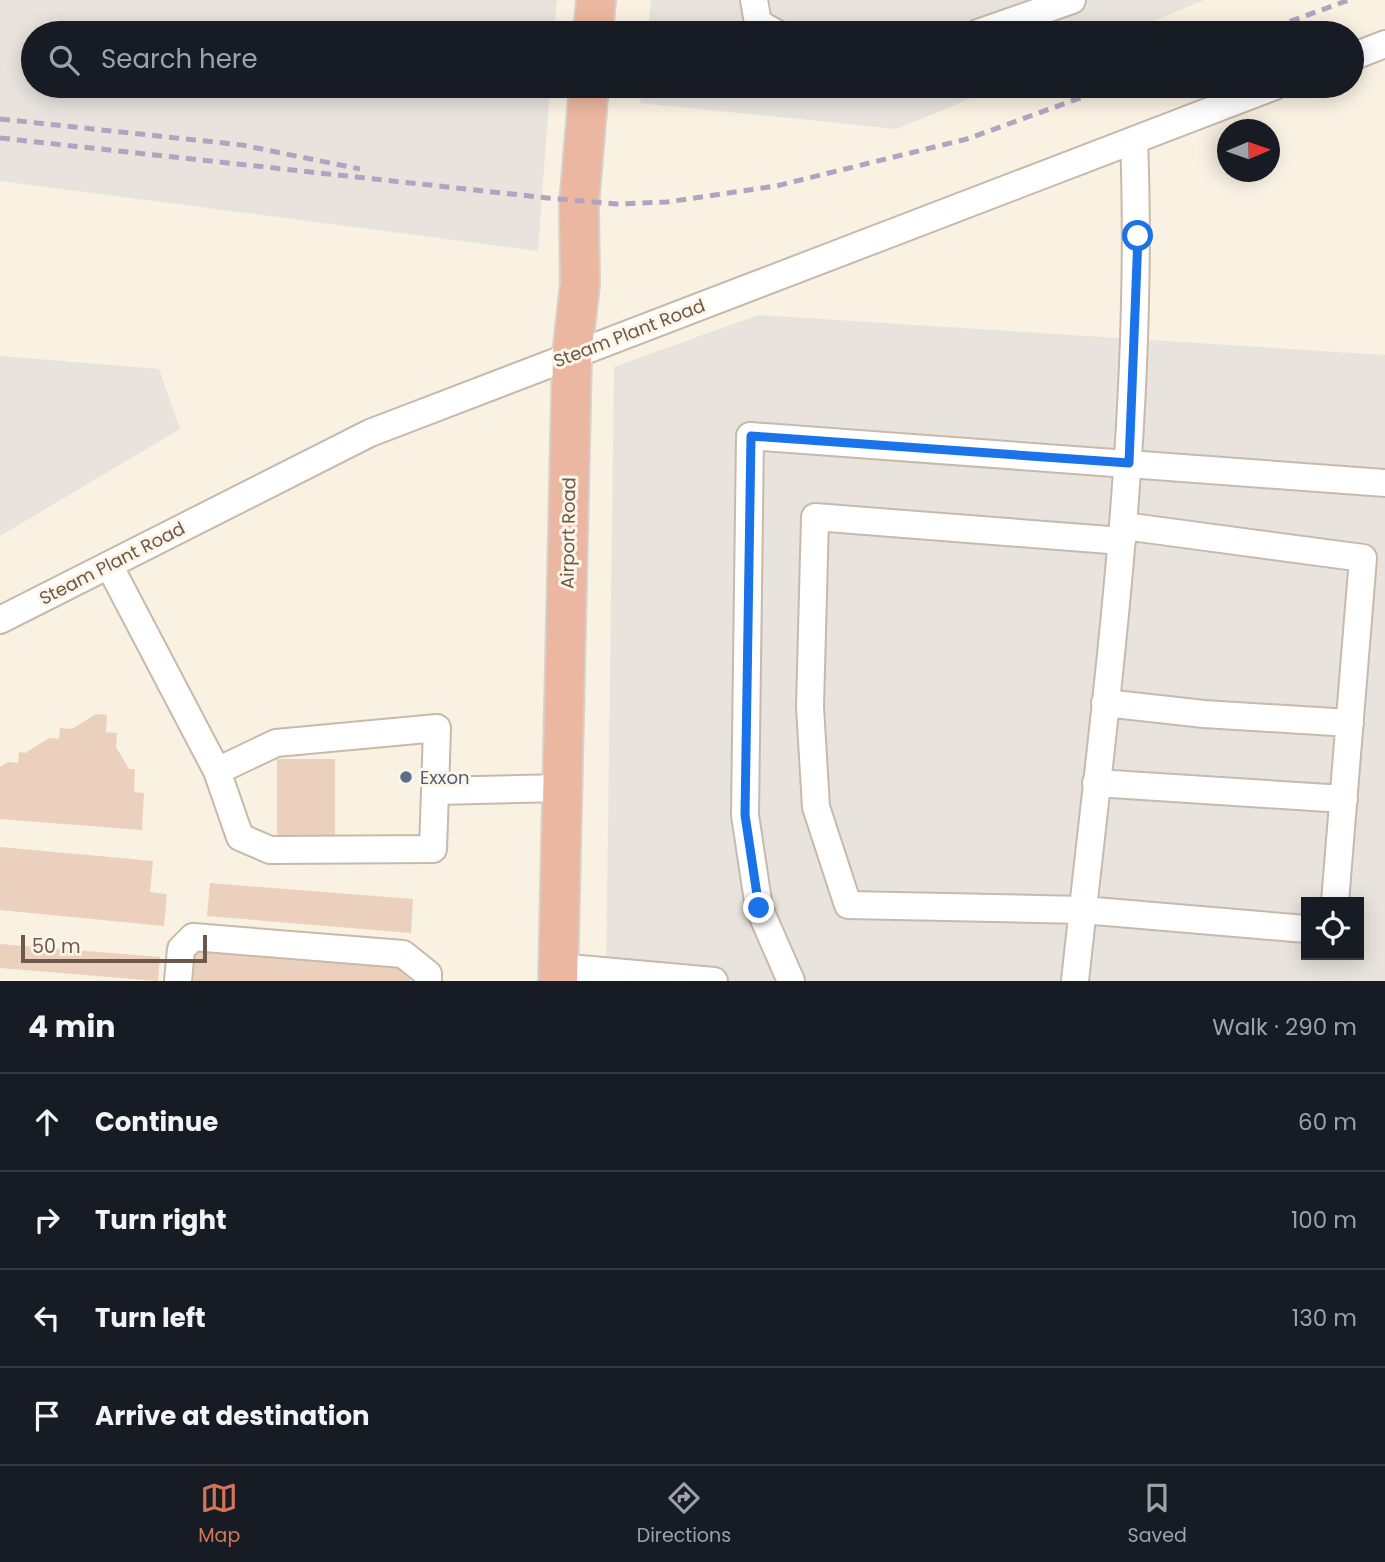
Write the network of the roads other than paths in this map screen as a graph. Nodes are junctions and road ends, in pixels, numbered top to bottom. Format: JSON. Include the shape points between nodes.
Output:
{"nodes":[{"id":1,"x":596,"y":0,"type":"edge"},
{"id":2,"x":754,"y":0,"type":"edge"},
{"id":3,"x":1072,"y":0,"type":"edge"},
{"id":4,"x":594,"y":21,"type":"edge"},
{"id":5,"x":758,"y":21,"type":"edge"},
{"id":6,"x":1012,"y":21,"type":"edge"},
{"id":7,"x":1385,"y":44,"type":"edge"},
{"id":8,"x":1364,"y":52,"type":"edge"},
{"id":9,"x":588,"y":98,"type":"edge"},
{"id":10,"x":1244,"y":98,"type":"edge"},
{"id":11,"x":1134,"y":140,"type":"junction"},
{"id":12,"x":572,"y":355,"type":"junction"},
{"id":13,"x":1129,"y":463,"type":"junction"},
{"id":14,"x":1385,"y":483,"type":"edge"},
{"id":15,"x":1123,"y":533,"type":"junction"},
{"id":16,"x":109,"y":565,"type":"junction"},
{"id":17,"x":0,"y":620,"type":"edge"},
{"id":18,"x":1105,"y":704,"type":"junction"},
{"id":19,"x":1350,"y":723,"type":"junction"},
{"id":20,"x":217,"y":771,"type":"junction"},
{"id":21,"x":1096,"y":783,"type":"junction"},
{"id":22,"x":563,"y":788,"type":"junction"},
{"id":23,"x":435,"y":791,"type":"junction"},
{"id":24,"x":1344,"y":799,"type":"junction"},
{"id":25,"x":1335,"y":897,"type":"edge"},
{"id":26,"x":1083,"y":910,"type":"junction"},
{"id":27,"x":1301,"y":929,"type":"edge"},
{"id":28,"x":558,"y":974,"type":"edge"},
{"id":29,"x":178,"y":981,"type":"edge"},
{"id":30,"x":428,"y":981,"type":"edge"},
{"id":31,"x":713,"y":981,"type":"edge"},
{"id":32,"x":791,"y":981,"type":"edge"},
{"id":33,"x":1075,"y":981,"type":"edge"}],
"edges":[{"from":1,"to":4,"type":"highway"},
{"from":2,"to":5,"type":"street"},
{"from":3,"to":6,"type":"street"},
{"from":7,"to":8,"type":"street"},
{"from":9,"to":12,"type":"highway","name":"Airport Road","via":[[579,205],[580,284]]},
{"from":10,"to":11,"type":"street","name":"Steam Plant Road"},
{"from":11,"to":12,"type":"street","name":"Steam Plant Road"},
{"from":11,"to":13,"type":"street","via":[[1138,236]]},
{"from":12,"to":16,"type":"street","name":"Steam Plant Road","via":[[370,433]]},
{"from":12,"to":22,"type":"highway","name":"Airport Road"},
{"from":13,"to":14,"type":"street"},
{"from":13,"to":15,"type":"street"},
{"from":13,"to":32,"type":"street","via":[[751,436],[745,815],[759,908]]},
{"from":15,"to":18,"type":"street"},
{"from":15,"to":19,"type":"street","via":[[1363,558]]},
{"from":15,"to":26,"type":"street","via":[[815,517],[810,707],[816,807],[848,905]]},
{"from":16,"to":17,"type":"street","name":"Steam Plant Road"},
{"from":16,"to":20,"type":"street"},
{"from":18,"to":19,"type":"street"},
{"from":18,"to":21,"type":"street"},
{"from":19,"to":24,"type":"street"},
{"from":20,"to":23,"type":"street","via":[[276,743],[436,728]]},
{"from":20,"to":23,"type":"street","via":[[240,837],[270,850],[433,849]]},
{"from":21,"to":24,"type":"street"},
{"from":21,"to":26,"type":"street"},
{"from":22,"to":23,"type":"street"},
{"from":22,"to":28,"type":"highway","name":"Airport Road"},
{"from":24,"to":25,"type":"street"},
{"from":26,"to":27,"type":"street"},
{"from":26,"to":33,"type":"street"},
{"from":28,"to":31,"type":"street"},
{"from":29,"to":30,"type":"street","via":[[181,949],[193,937],[403,954],[428,974]]}]}
